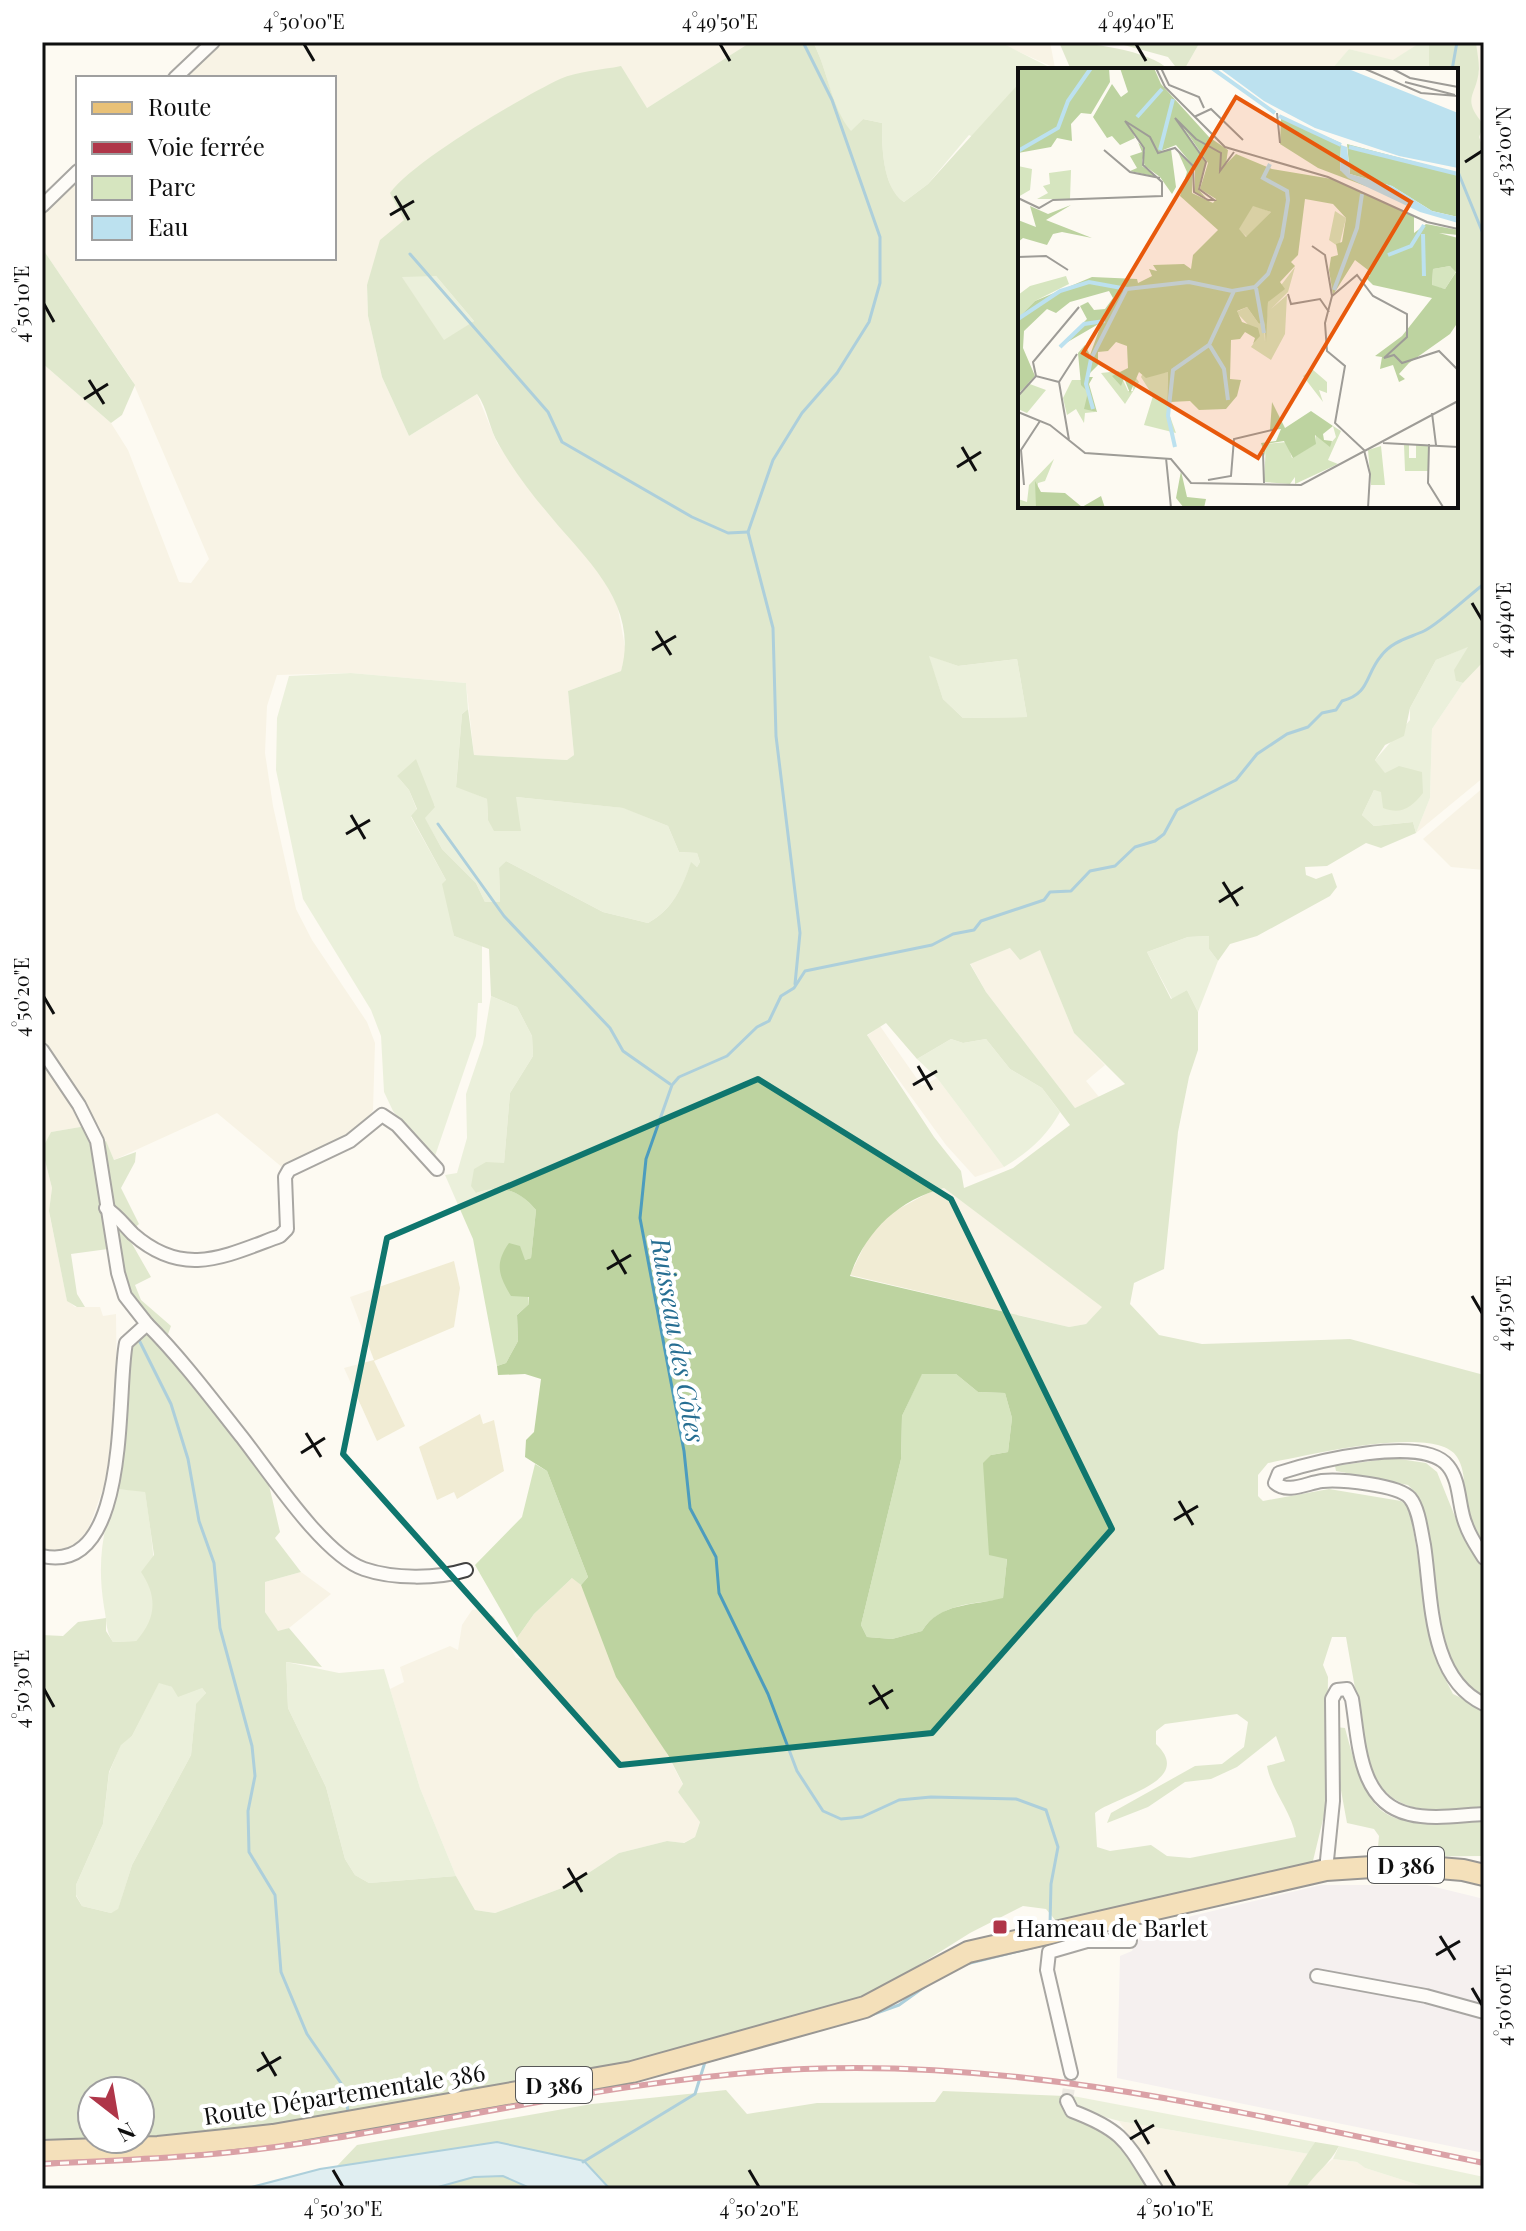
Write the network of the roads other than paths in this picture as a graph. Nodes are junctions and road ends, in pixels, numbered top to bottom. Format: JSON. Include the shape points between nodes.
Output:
{"nodes":[{"id":1,"x":213,"y":42,"type":"edge"},
{"id":2,"x":177,"y":76,"type":"edge"},
{"id":3,"x":76,"y":173,"type":"edge"},
{"id":4,"x":42,"y":206,"type":"edge"},
{"id":5,"x":42,"y":1050,"type":"edge"},
{"id":6,"x":437,"y":1169,"type":"dead end"},
{"id":7,"x":106,"y":1208,"type":"junction"},
{"id":8,"x":147,"y":1324,"type":"junction"},
{"id":9,"x":42,"y":1556,"type":"edge"},
{"id":10,"x":1484,"y":1558,"type":"edge"},
{"id":11,"x":466,"y":1570,"type":"dead end"},
{"id":12,"x":1484,"y":1704,"type":"edge"},
{"id":13,"x":1484,"y":1814,"type":"edge"},
{"id":14,"x":1326,"y":1870,"type":"junction"},
{"id":15,"x":1484,"y":1875,"type":"edge"},
{"id":16,"x":1126,"y":1914,"type":"junction"},
{"id":17,"x":1317,"y":1976,"type":"dead end"},
{"id":18,"x":1484,"y":2012,"type":"edge"},
{"id":19,"x":1071,"y":2073,"type":"tunnel mouth"},
{"id":20,"x":1067,"y":2101,"type":"dead end"},
{"id":21,"x":42,"y":2151,"type":"edge"},
{"id":22,"x":1156,"y":2189,"type":"edge"}],
"edges":[{"from":1,"to":2,"type":"street"},
{"from":3,"to":4,"type":"street"},
{"from":5,"to":7,"type":"street","via":[[94,1132]]},
{"from":6,"to":7,"type":"street","via":[[382,1115],[350,1141],[289,1170],[287,1229],[280,1236],[192,1263],[159,1251]]},
{"from":7,"to":8,"type":"street","via":[[125,1296]]},
{"from":8,"to":9,"type":"street","via":[[126,1343],[118,1460],[104,1511],[80,1549],[66,1556]]},
{"from":8,"to":11,"type":"street","via":[[303,1515],[346,1558],[363,1569],[390,1572],[447,1576]]},
{"from":10,"to":12,"type":"street","via":[[1466,1526],[1447,1465],[1434,1455],[1383,1450],[1311,1462],[1279,1473],[1275,1483],[1290,1488],[1324,1481],[1374,1486],[1399,1489],[1412,1499],[1440,1648],[1457,1684]]},
{"from":13,"to":14,"type":"street","via":[[1409,1814],[1390,1806],[1372,1789],[1365,1773],[1352,1699],[1347,1689],[1337,1690],[1332,1699],[1333,1801]]},
{"from":14,"to":15,"type":"main road","name":"Route Départementale 386","number":"D 386","via":[[1403,1865]]},
{"from":14,"to":16,"type":"main road","name":"Route Départementale 386","number":"D 386"},
{"from":16,"to":19,"type":"street","via":[[1130,1941],[1087,1941],[1049,1952],[1047,1970]]},
{"from":16,"to":21,"type":"main road","name":"Route Départementale 386","number":"D 386","via":[[968,1952],[865,2007],[632,2072],[273,2135],[158,2147]]},
{"from":17,"to":18,"type":"street"},
{"from":20,"to":22,"type":"street","via":[[1072,2111],[1119,2134]]}]}
